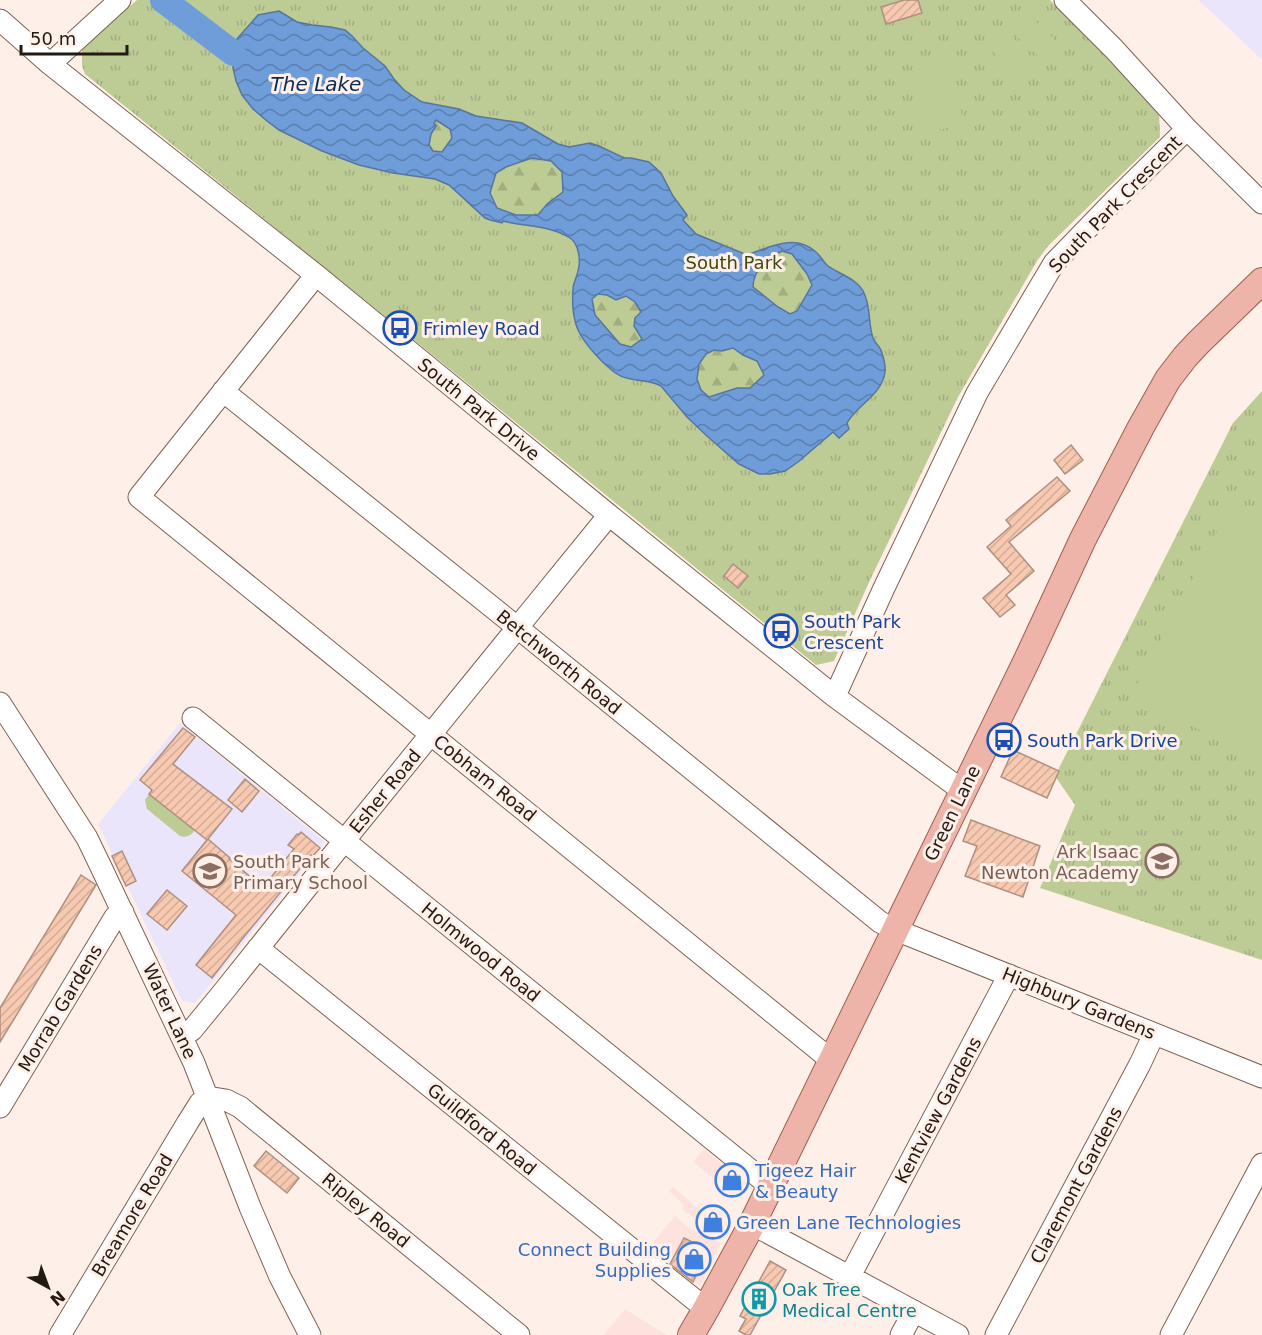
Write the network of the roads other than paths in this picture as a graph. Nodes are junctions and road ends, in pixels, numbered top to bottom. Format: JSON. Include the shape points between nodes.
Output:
{"nodes":[{"id":1,"x":120,"y":0,"type":"edge"},
{"id":2,"x":1065,"y":0,"type":"edge"},
{"id":3,"x":0,"y":21,"type":"edge"},
{"id":4,"x":50,"y":64,"type":"junction"},
{"id":5,"x":1187,"y":129,"type":"junction"},
{"id":6,"x":1262,"y":203,"type":"edge"},
{"id":7,"x":316,"y":275,"type":"junction"},
{"id":8,"x":1262,"y":282,"type":"edge"},
{"id":9,"x":223,"y":392,"type":"junction"},
{"id":10,"x":609,"y":515,"type":"junction"},
{"id":11,"x":518,"y":628,"type":"junction"},
{"id":12,"x":834,"y":696,"type":"junction"},
{"id":13,"x":0,"y":703,"type":"edge"},
{"id":14,"x":193,"y":718,"type":"dead end"},
{"id":15,"x":431,"y":734,"type":"junction"},
{"id":16,"x":963,"y":791,"type":"junction"},
{"id":17,"x":344,"y":841,"type":"junction"},
{"id":18,"x":123,"y":912,"type":"junction"},
{"id":19,"x":896,"y":930,"type":"junction"},
{"id":20,"x":258,"y":948,"type":"junction"},
{"id":21,"x":1009,"y":975,"type":"junction"},
{"id":22,"x":1154,"y":1034,"type":"junction"},
{"id":23,"x":182,"y":1037,"type":"junction"},
{"id":24,"x":831,"y":1060,"type":"junction"},
{"id":25,"x":1262,"y":1077,"type":"edge"},
{"id":26,"x":207,"y":1097,"type":"junction"},
{"id":27,"x":0,"y":1107,"type":"edge"},
{"id":28,"x":1262,"y":1164,"type":"edge"},
{"id":29,"x":770,"y":1186,"type":"junction"},
{"id":30,"x":752,"y":1224,"type":"junction"},
{"id":31,"x":850,"y":1276,"type":"junction"},
{"id":32,"x":706,"y":1309,"type":"junction"},
{"id":33,"x":914,"y":1311,"type":"junction"},
{"id":34,"x":514,"y":1333,"type":"edge"},
{"id":35,"x":60,"y":1335,"type":"edge"},
{"id":36,"x":310,"y":1335,"type":"edge"},
{"id":37,"x":691,"y":1335,"type":"edge"},
{"id":38,"x":901,"y":1335,"type":"edge"},
{"id":39,"x":958,"y":1335,"type":"edge"},
{"id":40,"x":996,"y":1335,"type":"edge"},
{"id":41,"x":1171,"y":1335,"type":"edge"}],
"edges":[{"from":1,"to":4,"type":"street"},
{"from":2,"to":5,"type":"street"},
{"from":3,"to":4,"type":"street","name":"South Park Drive"},
{"from":4,"to":7,"type":"street","name":"South Park Drive"},
{"from":5,"to":6,"type":"street"},
{"from":5,"to":12,"type":"street","name":"South Park Crescent","via":[[1054,263],[977,393]]},
{"from":7,"to":9,"type":"street"},
{"from":7,"to":10,"type":"street","name":"South Park Drive"},
{"from":8,"to":16,"type":"main road","name":"Green Lane","via":[[1198,343],[1168,379],[1083,539]]},
{"from":9,"to":11,"type":"street","name":"Betchworth Road"},
{"from":9,"to":15,"type":"street","name":"Cobham Road","via":[[139,497]]},
{"from":10,"to":11,"type":"street","name":"Esher Road"},
{"from":10,"to":12,"type":"street","name":"South Park Drive"},
{"from":11,"to":15,"type":"street","name":"Esher Road"},
{"from":11,"to":19,"type":"street","name":"Betchworth Road","via":[[880,922]]},
{"from":12,"to":16,"type":"street","name":"South Park Drive"},
{"from":13,"to":18,"type":"street","name":"Water Lane","via":[[87,838]]},
{"from":14,"to":17,"type":"street","name":"Holmwood Road"},
{"from":15,"to":17,"type":"street","name":"Esher Road"},
{"from":15,"to":24,"type":"street","name":"Cobham Road"},
{"from":16,"to":19,"type":"main road","name":"Green Lane"},
{"from":17,"to":20,"type":"street","name":"Esher Road"},
{"from":17,"to":29,"type":"street","name":"Holmwood Road"},
{"from":18,"to":23,"type":"street","name":"Water Lane"},
{"from":18,"to":27,"type":"street","name":"Morrab Gardens","via":[[115,917]]},
{"from":19,"to":21,"type":"street","name":"Highbury Gardens"},
{"from":19,"to":24,"type":"main road","name":"Green Lane"},
{"from":20,"to":23,"type":"street","name":"Esher Road","via":[[192,1030]]},
{"from":20,"to":32,"type":"street","name":"Guildford Road"},
{"from":21,"to":22,"type":"street","name":"Highbury Gardens"},
{"from":21,"to":31,"type":"street","name":"Kentview Gardens"},
{"from":22,"to":25,"type":"street","name":"Highbury Gardens"},
{"from":22,"to":40,"type":"street","name":"Claremont Gardens"},
{"from":23,"to":26,"type":"street","name":"Water Lane"},
{"from":24,"to":29,"type":"main road","name":"Green Lane"},
{"from":26,"to":34,"type":"street","name":"Ripley Road","via":[[240,1107]]},
{"from":26,"to":35,"type":"street","name":"Breamore Road","via":[[188,1122]]},
{"from":26,"to":36,"type":"street","name":"Water Lane","via":[[280,1277]]},
{"from":28,"to":41,"type":"street"},
{"from":29,"to":30,"type":"main road","name":"Green Lane"},
{"from":30,"to":31,"type":"street"},
{"from":30,"to":32,"type":"main road","name":"Green Lane"},
{"from":31,"to":33,"type":"street"},
{"from":32,"to":37,"type":"main road","name":"Green Lane"},
{"from":33,"to":38,"type":"street"},
{"from":33,"to":39,"type":"street"}]}
